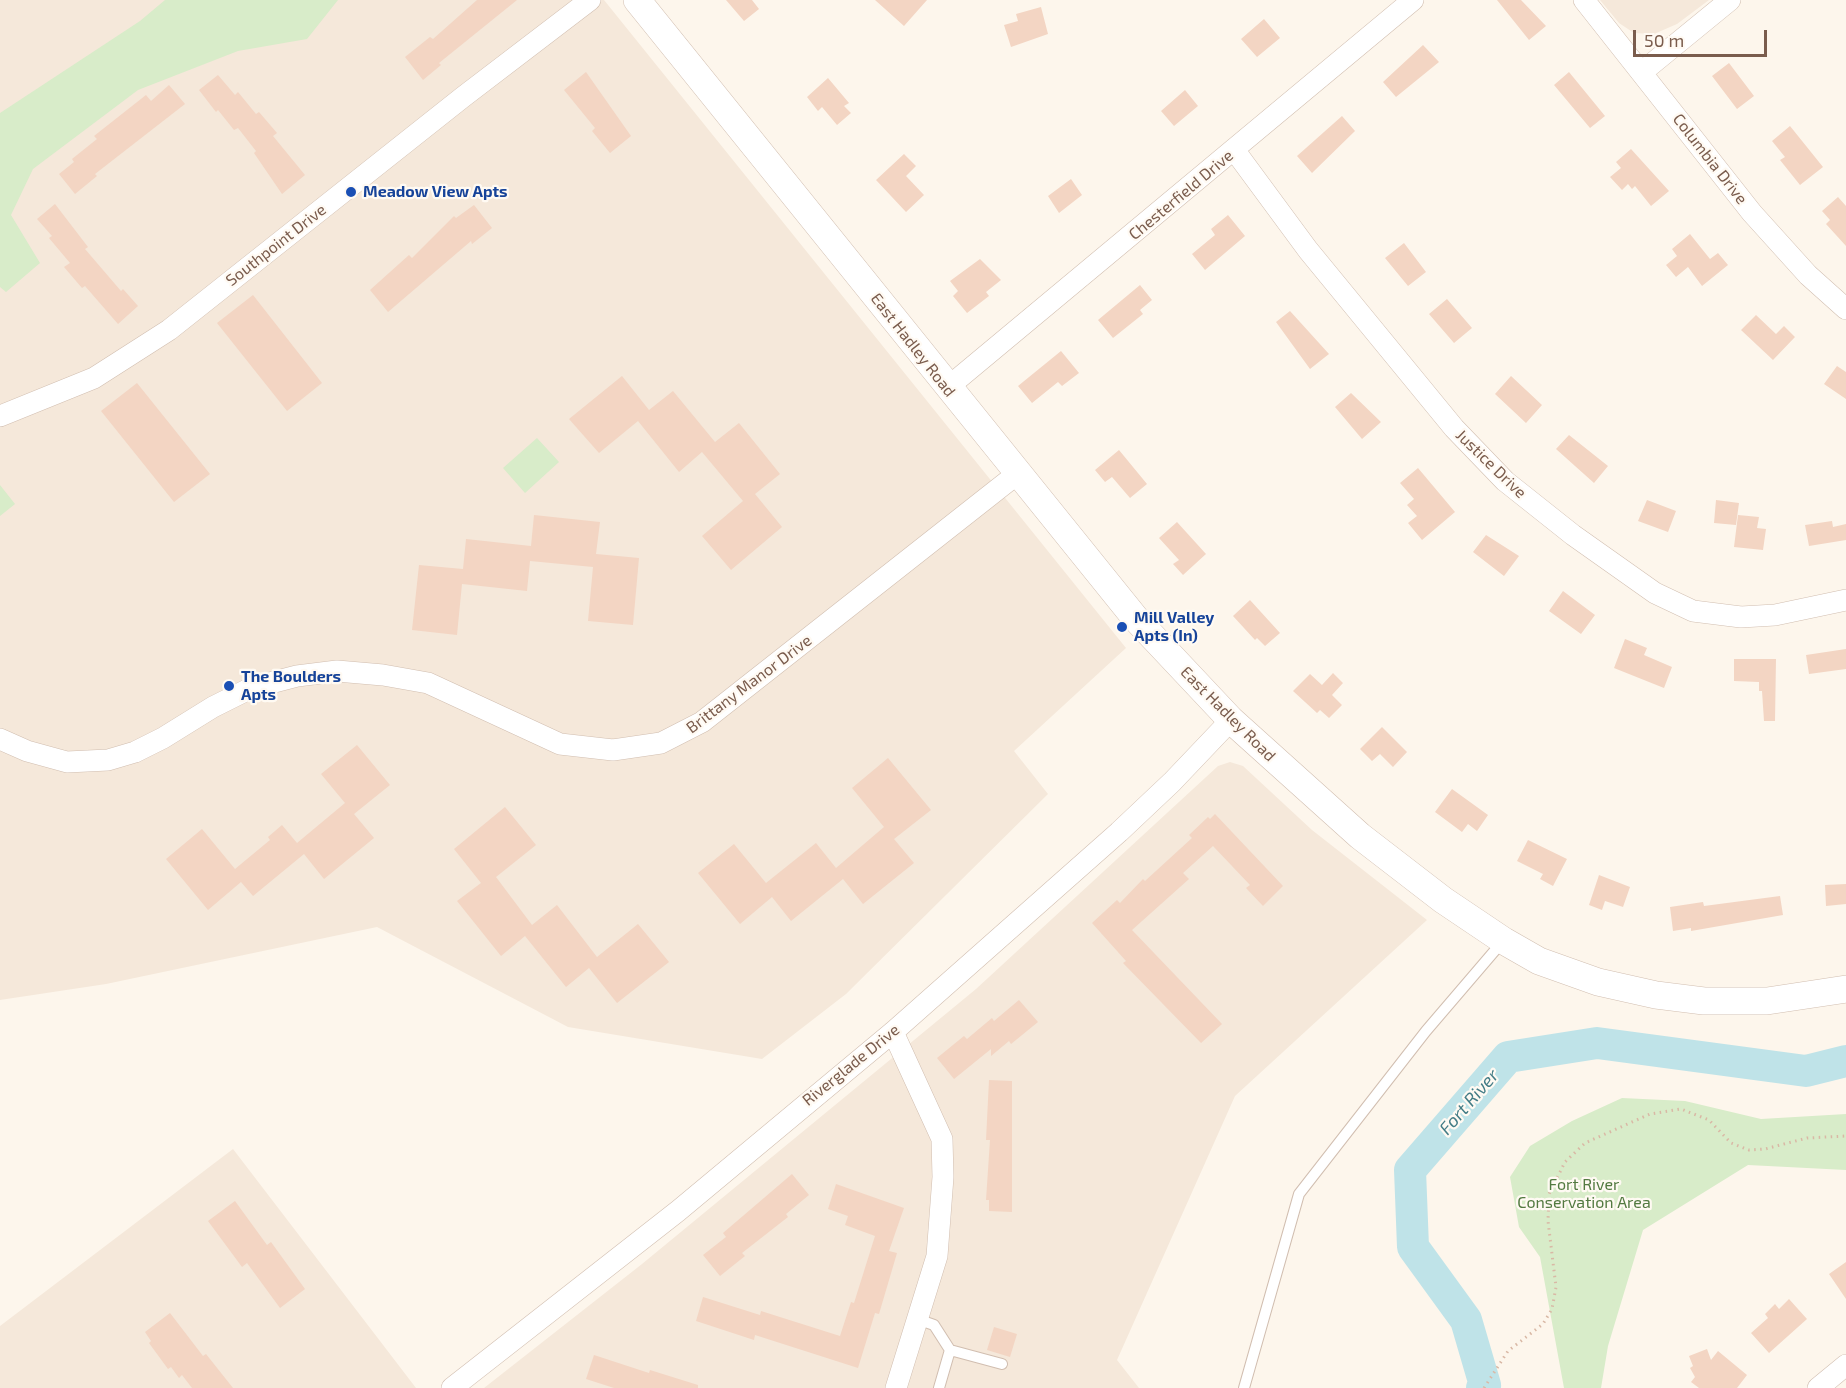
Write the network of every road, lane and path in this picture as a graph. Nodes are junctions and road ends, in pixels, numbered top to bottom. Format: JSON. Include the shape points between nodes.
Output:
{"nodes":[{"id":1,"x":590,"y":0,"type":"edge"},
{"id":2,"x":637,"y":0,"type":"edge"},
{"id":3,"x":1413,"y":0,"type":"edge"},
{"id":4,"x":1584,"y":0,"type":"edge"},
{"id":5,"x":1730,"y":0,"type":"edge"},
{"id":6,"x":1642,"y":72,"type":"junction"},
{"id":7,"x":1235,"y":151,"type":"junction"},
{"id":8,"x":1846,"y":309,"type":"edge"},
{"id":9,"x":947,"y":388,"type":"junction"},
{"id":10,"x":0,"y":416,"type":"edge"},
{"id":11,"x":1017,"y":474,"type":"junction"},
{"id":12,"x":1846,"y":600,"type":"edge"},
{"id":13,"x":1231,"y":720,"type":"junction"},
{"id":14,"x":0,"y":740,"type":"edge"},
{"id":15,"x":1504,"y":941,"type":"junction"},
{"id":16,"x":1846,"y":990,"type":"edge"},
{"id":17,"x":893,"y":1032,"type":"junction"},
{"id":18,"x":1846,"y":1136,"type":"edge"},
{"id":19,"x":917,"y":1319,"type":"junction"},
{"id":20,"x":950,"y":1350,"type":"junction"},
{"id":21,"x":1002,"y":1364,"type":"dead end"},
{"id":22,"x":1846,"y":1365,"type":"edge"},
{"id":23,"x":452,"y":1388,"type":"edge"},
{"id":24,"x":896,"y":1388,"type":"edge"},
{"id":25,"x":939,"y":1388,"type":"edge"},
{"id":26,"x":1244,"y":1388,"type":"edge"},
{"id":27,"x":1484,"y":1388,"type":"edge"},
{"id":28,"x":1818,"y":1388,"type":"edge"}],
"edges":[{"from":1,"to":10,"type":"street","name":"Southpoint Drive","via":[[169,330],[94,378]]},
{"from":2,"to":9,"type":"street","name":"East Hadley Road"},
{"from":3,"to":7,"type":"street","name":"Chesterfield Drive"},
{"from":4,"to":6,"type":"street","name":"Columbia Drive"},
{"from":5,"to":6,"type":"street"},
{"from":6,"to":8,"type":"street","name":"Columbia Drive","via":[[1768,231]]},
{"from":7,"to":9,"type":"street","name":"Chesterfield Drive"},
{"from":7,"to":12,"type":"street","name":"Justice Drive","via":[[1308,250],[1454,429],[1505,481],[1572,535],[1647,588],[1692,611],[1741,617],[1775,615]]},
{"from":9,"to":11,"type":"street","name":"East Hadley Road"},
{"from":11,"to":13,"type":"street","name":"East Hadley Road","via":[[1136,619]]},
{"from":11,"to":14,"type":"street","name":"Brittany Manor Drive","via":[[702,722],[661,743],[613,750],[567,746],[428,683],[337,671],[251,688],[121,757],[67,762]]},
{"from":13,"to":15,"type":"street","name":"East Hadley Road","via":[[1367,841]]},
{"from":13,"to":17,"type":"street","name":"Riverglade Drive","via":[[1141,812]]},
{"from":15,"to":16,"type":"street","name":"East Hadley Road","via":[[1539,961],[1578,975],[1636,992],[1680,999],[1748,1002]]},
{"from":15,"to":26,"type":"lane","via":[[1426,1032],[1299,1194]]},
{"from":17,"to":19,"type":"street","via":[[942,1139],[937,1256]]},
{"from":17,"to":23,"type":"street","name":"Riverglade Drive","via":[[678,1211]]},
{"from":18,"to":27,"type":"path","via":[[1807,1138],[1749,1150],[1731,1143],[1709,1120],[1681,1109],[1650,1113],[1585,1143],[1565,1162],[1549,1194],[1548,1221],[1556,1287],[1552,1309],[1543,1324],[1508,1351]]},
{"from":19,"to":20,"type":"lane","via":[[934,1325]]},
{"from":19,"to":24,"type":"street"},
{"from":20,"to":21,"type":"lane"},
{"from":20,"to":25,"type":"lane"},
{"from":22,"to":28,"type":"street"}]}
